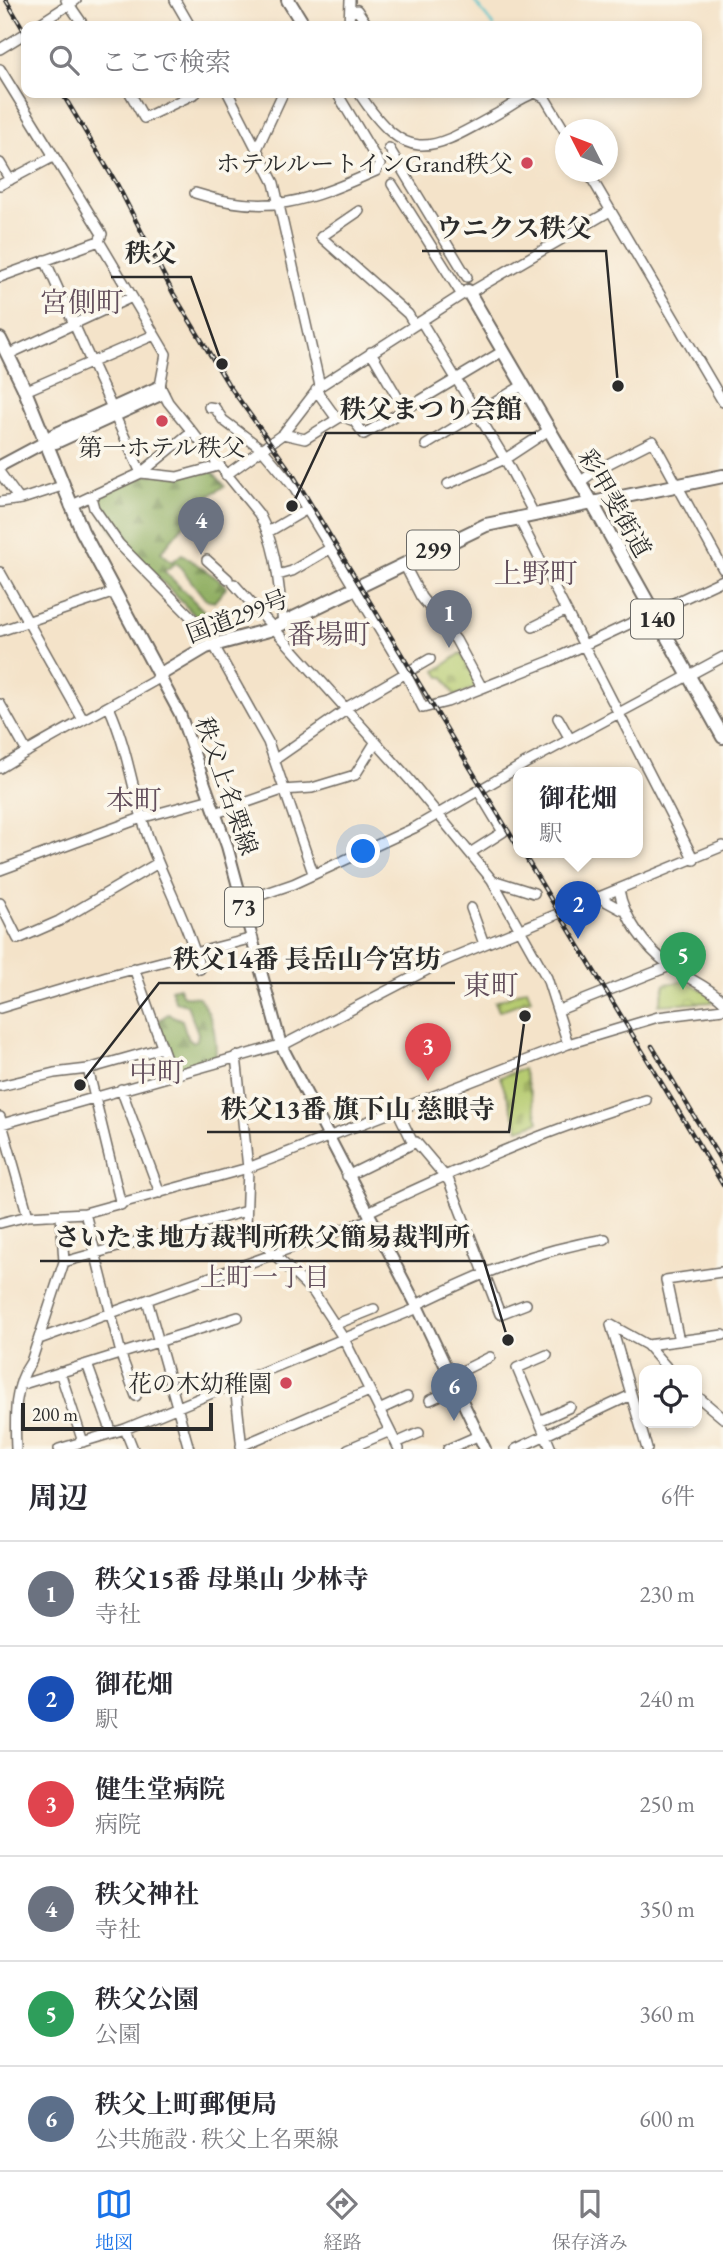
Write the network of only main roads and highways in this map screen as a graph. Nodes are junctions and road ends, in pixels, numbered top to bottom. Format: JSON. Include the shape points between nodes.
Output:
{"nodes":[{"id":1,"x":288,"y":0,"type":"edge"},
{"id":2,"x":301,"y":21,"type":"edge"},
{"id":3,"x":466,"y":293,"type":"road end"},
{"id":4,"x":3,"y":348,"type":"edge"},
{"id":5,"x":162,"y":390,"type":"road end"},
{"id":6,"x":46,"y":442,"type":"junction"},
{"id":7,"x":0,"y":466,"type":"edge"},
{"id":8,"x":723,"y":476,"type":"edge"},
{"id":9,"x":591,"y":501,"type":"junction"},
{"id":10,"x":160,"y":676,"type":"junction"},
{"id":11,"x":723,"y":737,"type":"edge"},
{"id":12,"x":485,"y":1449,"type":"edge"}],
"edges":[{"from":1,"to":2,"type":"highway"},
{"from":3,"to":9,"type":"highway","name":"彩甲斐街道","number":"140"},
{"from":4,"to":6,"type":"highway"},
{"from":5,"to":6,"type":"main road","via":[[52,435]]},
{"from":6,"to":7,"type":"main road"},
{"from":6,"to":10,"type":"highway","via":[[70,506]]},
{"from":8,"to":9,"type":"highway","name":"国道299号","number":"299"},
{"from":9,"to":10,"type":"highway","name":"国道299号","number":"299","via":[[486,525],[278,625],[212,644]]},
{"from":9,"to":11,"type":"highway","name":"彩甲斐街道","number":"140"},
{"from":10,"to":12,"type":"main road","name":"秩父上名栗線","number":"73","via":[[180,715],[216,813],[281,1045]]}]}
